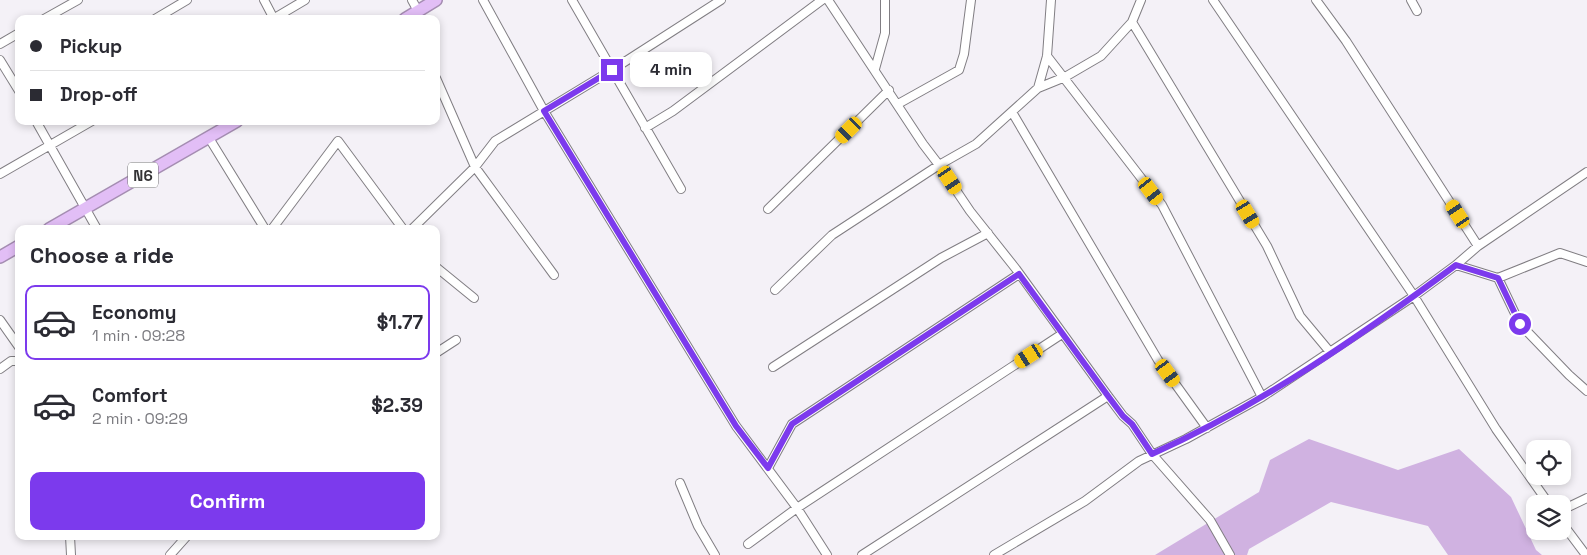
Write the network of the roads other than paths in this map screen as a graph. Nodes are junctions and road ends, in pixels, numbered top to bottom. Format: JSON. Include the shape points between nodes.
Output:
{"nodes":[{"id":1,"x":78,"y":0,"type":"edge"},
{"id":2,"x":187,"y":0,"type":"edge"},
{"id":3,"x":264,"y":0,"type":"edge"},
{"id":4,"x":305,"y":0,"type":"edge"},
{"id":5,"x":412,"y":0,"type":"edge"},
{"id":6,"x":436,"y":0,"type":"edge"},
{"id":7,"x":482,"y":0,"type":"edge"},
{"id":8,"x":572,"y":0,"type":"edge"},
{"id":9,"x":721,"y":0,"type":"edge"},
{"id":10,"x":822,"y":0,"type":"edge"},
{"id":11,"x":828,"y":0,"type":"edge"},
{"id":12,"x":885,"y":0,"type":"edge"},
{"id":13,"x":971,"y":0,"type":"edge"},
{"id":14,"x":1051,"y":0,"type":"edge"},
{"id":15,"x":1141,"y":0,"type":"edge"},
{"id":16,"x":1213,"y":0,"type":"edge"},
{"id":17,"x":1316,"y":0,"type":"edge"},
{"id":18,"x":1411,"y":0,"type":"edge"},
{"id":19,"x":418,"y":11,"type":"junction"},
{"id":20,"x":1417,"y":11,"type":"dead end"},
{"id":21,"x":51,"y":15,"type":"edge"},
{"id":22,"x":162,"y":15,"type":"edge"},
{"id":23,"x":271,"y":15,"type":"edge"},
{"id":24,"x":280,"y":15,"type":"edge"},
{"id":25,"x":412,"y":15,"type":"edge"},
{"id":26,"x":1132,"y":22,"type":"junction"},
{"id":27,"x":15,"y":35,"type":"edge"},
{"id":28,"x":0,"y":44,"type":"edge"},
{"id":29,"x":1047,"y":56,"type":"junction"},
{"id":30,"x":0,"y":60,"type":"edge"},
{"id":31,"x":875,"y":69,"type":"junction"},
{"id":32,"x":612,"y":70,"type":"junction"},
{"id":33,"x":1065,"y":77,"type":"junction"},
{"id":34,"x":15,"y":84,"type":"edge"},
{"id":35,"x":440,"y":87,"type":"edge"},
{"id":36,"x":1038,"y":88,"type":"junction"},
{"id":37,"x":889,"y":90,"type":"junction"},
{"id":38,"x":898,"y":104,"type":"junction"},
{"id":39,"x":544,"y":111,"type":"junction"},
{"id":40,"x":1012,"y":112,"type":"junction"},
{"id":41,"x":38,"y":125,"type":"edge"},
{"id":42,"x":85,"y":125,"type":"edge"},
{"id":43,"x":230,"y":125,"type":"edge"},
{"id":44,"x":645,"y":128,"type":"junction"},
{"id":45,"x":209,"y":138,"type":"junction"},
{"id":46,"x":49,"y":145,"type":"junction"},
{"id":47,"x":939,"y":165,"type":"junction"},
{"id":48,"x":475,"y":167,"type":"junction"},
{"id":49,"x":1587,"y":172,"type":"edge"},
{"id":50,"x":0,"y":174,"type":"edge"},
{"id":51,"x":681,"y":189,"type":"dead end"},
{"id":52,"x":85,"y":208,"type":"junction"},
{"id":53,"x":768,"y":209,"type":"dead end"},
{"id":54,"x":56,"y":225,"type":"edge"},
{"id":55,"x":95,"y":225,"type":"edge"},
{"id":56,"x":263,"y":225,"type":"edge"},
{"id":57,"x":275,"y":225,"type":"edge"},
{"id":58,"x":400,"y":225,"type":"edge"},
{"id":59,"x":416,"y":225,"type":"edge"},
{"id":60,"x":988,"y":233,"type":"junction"},
{"id":61,"x":1478,"y":246,"type":"junction"},
{"id":62,"x":15,"y":248,"type":"edge"},
{"id":63,"x":0,"y":257,"type":"edge"},
{"id":64,"x":1587,"y":262,"type":"edge"},
{"id":65,"x":1456,"y":265,"type":"junction"},
{"id":66,"x":440,"y":270,"type":"edge"},
{"id":67,"x":1019,"y":274,"type":"junction"},
{"id":68,"x":554,"y":275,"type":"dead end"},
{"id":69,"x":1498,"y":278,"type":"junction"},
{"id":70,"x":775,"y":290,"type":"dead end"},
{"id":71,"x":1414,"y":296,"type":"junction"},
{"id":72,"x":474,"y":298,"type":"dead end"},
{"id":73,"x":0,"y":320,"type":"edge"},
{"id":74,"x":1062,"y":334,"type":"junction"},
{"id":75,"x":456,"y":340,"type":"dead end"},
{"id":76,"x":15,"y":341,"type":"edge"},
{"id":77,"x":440,"y":350,"type":"edge"},
{"id":78,"x":1330,"y":352,"type":"junction"},
{"id":79,"x":15,"y":361,"type":"edge"},
{"id":80,"x":773,"y":367,"type":"dead end"},
{"id":81,"x":0,"y":369,"type":"edge"},
{"id":82,"x":1587,"y":391,"type":"edge"},
{"id":83,"x":1108,"y":396,"type":"junction"},
{"id":84,"x":1262,"y":398,"type":"junction"},
{"id":85,"x":1207,"y":428,"type":"junction"},
{"id":86,"x":1152,"y":454,"type":"junction"},
{"id":87,"x":768,"y":468,"type":"junction"},
{"id":88,"x":680,"y":483,"type":"dead end"},
{"id":89,"x":1543,"y":495,"type":"edge"},
{"id":90,"x":1587,"y":498,"type":"edge"},
{"id":91,"x":1571,"y":506,"type":"edge"},
{"id":92,"x":797,"y":508,"type":"junction"},
{"id":93,"x":1571,"y":535,"type":"edge"},
{"id":94,"x":70,"y":540,"type":"edge"},
{"id":95,"x":184,"y":540,"type":"edge"},
{"id":96,"x":748,"y":544,"type":"dead end"},
{"id":97,"x":71,"y":555,"type":"edge"},
{"id":98,"x":171,"y":555,"type":"edge"},
{"id":99,"x":715,"y":555,"type":"edge"},
{"id":100,"x":827,"y":555,"type":"edge"},
{"id":101,"x":862,"y":555,"type":"edge"},
{"id":102,"x":994,"y":555,"type":"edge"},
{"id":103,"x":1230,"y":555,"type":"edge"},
{"id":104,"x":1586,"y":555,"type":"edge"}],
"edges":[{"from":1,"to":21,"type":"street"},
{"from":2,"to":22,"type":"street"},
{"from":3,"to":23,"type":"street"},
{"from":4,"to":24,"type":"street"},
{"from":5,"to":19,"type":"street"},
{"from":6,"to":19,"type":"highway"},
{"from":7,"to":39,"type":"street"},
{"from":8,"to":32,"type":"street"},
{"from":9,"to":32,"type":"street"},
{"from":10,"to":44,"type":"street","via":[[673,111]]},
{"from":11,"to":31,"type":"street"},
{"from":12,"to":31,"type":"street","via":[[885,33]]},
{"from":13,"to":38,"type":"street","via":[[964,54],[958,70]]},
{"from":14,"to":29,"type":"street"},
{"from":15,"to":26,"type":"street"},
{"from":16,"to":71,"type":"street"},
{"from":17,"to":61,"type":"street","via":[[1346,41]]},
{"from":18,"to":20,"type":"street"},
{"from":19,"to":25,"type":"highway"},
{"from":26,"to":33,"type":"street","via":[[1101,56]]},
{"from":26,"to":78,"type":"street","via":[[1267,246],[1300,316]]},
{"from":27,"to":28,"type":"street"},
{"from":29,"to":33,"type":"street"},
{"from":29,"to":36,"type":"street"},
{"from":30,"to":34,"type":"street"},
{"from":31,"to":37,"type":"street"},
{"from":32,"to":39,"type":"street"},
{"from":32,"to":44,"type":"street"},
{"from":33,"to":36,"type":"street"},
{"from":33,"to":84,"type":"street","via":[[1162,205]]},
{"from":35,"to":48,"type":"street"},
{"from":36,"to":40,"type":"street"},
{"from":37,"to":38,"type":"street"},
{"from":37,"to":53,"type":"street"},
{"from":38,"to":47,"type":"street"},
{"from":39,"to":48,"type":"street","via":[[495,141]]},
{"from":39,"to":87,"type":"street","via":[[736,426]]},
{"from":40,"to":47,"type":"street","via":[[976,144]]},
{"from":40,"to":85,"type":"street","via":[[1158,360]]},
{"from":41,"to":46,"type":"street"},
{"from":42,"to":46,"type":"street"},
{"from":43,"to":45,"type":"highway","number":"N6"},
{"from":44,"to":51,"type":"street"},
{"from":45,"to":52,"type":"highway","number":"N6"},
{"from":45,"to":56,"type":"street"},
{"from":46,"to":50,"type":"street"},
{"from":46,"to":52,"type":"street"},
{"from":47,"to":60,"type":"street"},
{"from":47,"to":70,"type":"street","via":[[832,235]]},
{"from":48,"to":59,"type":"street"},
{"from":48,"to":68,"type":"street"},
{"from":49,"to":61,"type":"street"},
{"from":52,"to":54,"type":"highway","number":"N6"},
{"from":52,"to":55,"type":"street"},
{"from":57,"to":58,"type":"street","via":[[338,141]]},
{"from":60,"to":67,"type":"street"},
{"from":60,"to":80,"type":"street","via":[[941,258]]},
{"from":61,"to":65,"type":"street"},
{"from":62,"to":63,"type":"highway"},
{"from":64,"to":69,"type":"street","via":[[1560,253]]},
{"from":65,"to":69,"type":"street"},
{"from":65,"to":71,"type":"street"},
{"from":66,"to":72,"type":"street"},
{"from":67,"to":74,"type":"street"},
{"from":67,"to":87,"type":"street","via":[[792,424]]},
{"from":69,"to":82,"type":"street","via":[[1520,324]]},
{"from":71,"to":78,"type":"street"},
{"from":71,"to":89,"type":"street","via":[[1496,428]]},
{"from":73,"to":76,"type":"street"},
{"from":74,"to":83,"type":"street"},
{"from":74,"to":92,"type":"street"},
{"from":75,"to":77,"type":"street"},
{"from":78,"to":84,"type":"street"},
{"from":79,"to":81,"type":"street"},
{"from":83,"to":86,"type":"street"},
{"from":83,"to":101,"type":"street"},
{"from":84,"to":85,"type":"street"},
{"from":85,"to":86,"type":"street"},
{"from":86,"to":102,"type":"street","via":[[1085,502]]},
{"from":86,"to":103,"type":"street","via":[[1210,520]]},
{"from":87,"to":92,"type":"street"},
{"from":88,"to":99,"type":"street","via":[[698,526]]},
{"from":90,"to":91,"type":"street"},
{"from":92,"to":96,"type":"street"},
{"from":92,"to":100,"type":"street"},
{"from":93,"to":104,"type":"street"},
{"from":94,"to":97,"type":"street"},
{"from":95,"to":98,"type":"street"}]}
